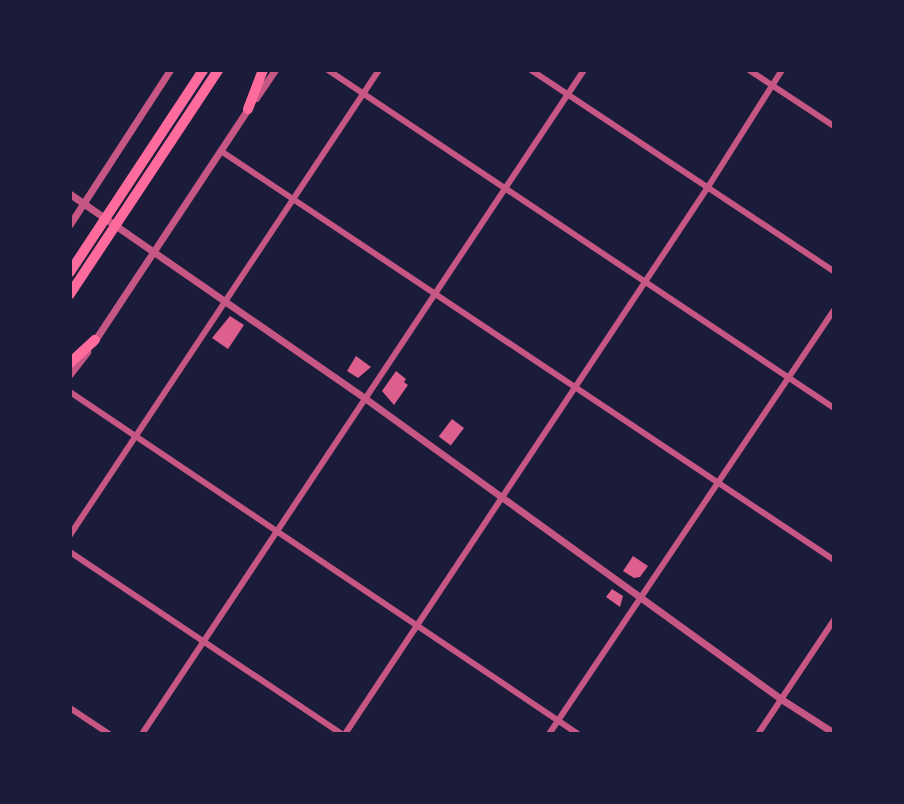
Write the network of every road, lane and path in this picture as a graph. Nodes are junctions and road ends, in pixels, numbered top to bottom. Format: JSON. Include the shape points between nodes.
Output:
{"nodes":[{"id":1,"x":170,"y":70,"type":"edge"},
{"id":2,"x":203,"y":70,"type":"edge"},
{"id":3,"x":218,"y":70,"type":"edge"},
{"id":4,"x":263,"y":70,"type":"edge"},
{"id":5,"x":275,"y":70,"type":"edge"},
{"id":6,"x":328,"y":70,"type":"edge"},
{"id":7,"x":380,"y":70,"type":"edge"},
{"id":8,"x":531,"y":70,"type":"edge"},
{"id":9,"x":584,"y":70,"type":"edge"},
{"id":10,"x":749,"y":70,"type":"edge"},
{"id":11,"x":782,"y":70,"type":"edge"},
{"id":12,"x":772,"y":85,"type":"junction"},
{"id":13,"x":567,"y":94,"type":"junction"},
{"id":14,"x":364,"y":95,"type":"junction"},
{"id":15,"x":248,"y":109,"type":"junction"},
{"id":16,"x":834,"y":126,"type":"edge"},
{"id":17,"x":221,"y":151,"type":"junction"},
{"id":18,"x":708,"y":187,"type":"junction"},
{"id":19,"x":504,"y":189,"type":"junction"},
{"id":20,"x":70,"y":194,"type":"edge"},
{"id":21,"x":293,"y":199,"type":"junction"},
{"id":22,"x":84,"y":203,"type":"junction"},
{"id":23,"x":70,"y":224,"type":"edge"},
{"id":24,"x":156,"y":251,"type":"junction"},
{"id":25,"x":834,"y":271,"type":"edge"},
{"id":26,"x":70,"y":272,"type":"edge"},
{"id":27,"x":643,"y":283,"type":"junction"},
{"id":28,"x":435,"y":291,"type":"junction"},
{"id":29,"x":70,"y":294,"type":"edge"},
{"id":30,"x":225,"y":299,"type":"junction"},
{"id":31,"x":834,"y":310,"type":"edge"},
{"id":32,"x":95,"y":340,"type":"junction"},
{"id":33,"x":70,"y":363,"type":"edge"},
{"id":34,"x":70,"y":374,"type":"edge"},
{"id":35,"x":788,"y":378,"type":"junction"},
{"id":36,"x":573,"y":387,"type":"junction"},
{"id":37,"x":70,"y":392,"type":"edge"},
{"id":38,"x":366,"y":399,"type":"junction"},
{"id":39,"x":834,"y":408,"type":"edge"},
{"id":40,"x":136,"y":438,"type":"junction"},
{"id":41,"x":718,"y":483,"type":"junction"},
{"id":42,"x":502,"y":497,"type":"junction"},
{"id":43,"x":277,"y":533,"type":"junction"},
{"id":44,"x":70,"y":535,"type":"edge"},
{"id":45,"x":70,"y":552,"type":"edge"},
{"id":46,"x":834,"y":560,"type":"edge"},
{"id":47,"x":639,"y":597,"type":"junction"},
{"id":48,"x":834,"y":620,"type":"edge"},
{"id":49,"x":416,"y":626,"type":"junction"},
{"id":50,"x":204,"y":641,"type":"junction"},
{"id":51,"x":781,"y":699,"type":"junction"},
{"id":52,"x":70,"y":708,"type":"edge"},
{"id":53,"x":558,"y":720,"type":"junction"},
{"id":54,"x":834,"y":733,"type":"edge"},
{"id":55,"x":109,"y":734,"type":"edge"},
{"id":56,"x":142,"y":734,"type":"edge"},
{"id":57,"x":344,"y":734,"type":"edge"},
{"id":58,"x":549,"y":734,"type":"edge"},
{"id":59,"x":578,"y":734,"type":"edge"},
{"id":60,"x":758,"y":734,"type":"edge"}],
"edges":[{"from":1,"to":22,"type":"street"},
{"from":2,"to":26,"type":"highway"},
{"from":3,"to":29,"type":"highway"},
{"from":4,"to":15,"type":"highway"},
{"from":5,"to":15,"type":"street"},
{"from":6,"to":14,"type":"street"},
{"from":7,"to":14,"type":"street"},
{"from":8,"to":13,"type":"street"},
{"from":9,"to":13,"type":"street"},
{"from":10,"to":12,"type":"street"},
{"from":11,"to":12,"type":"street"},
{"from":12,"to":16,"type":"street"},
{"from":12,"to":18,"type":"street"},
{"from":13,"to":18,"type":"street"},
{"from":13,"to":19,"type":"street"},
{"from":14,"to":19,"type":"street"},
{"from":14,"to":21,"type":"street"},
{"from":15,"to":17,"type":"street"},
{"from":17,"to":21,"type":"street"},
{"from":17,"to":24,"type":"street"},
{"from":18,"to":25,"type":"street"},
{"from":18,"to":27,"type":"street"},
{"from":19,"to":27,"type":"street"},
{"from":19,"to":28,"type":"street"},
{"from":20,"to":22,"type":"street"},
{"from":21,"to":28,"type":"street"},
{"from":21,"to":30,"type":"street"},
{"from":22,"to":23,"type":"street"},
{"from":22,"to":24,"type":"street"},
{"from":24,"to":30,"type":"street"},
{"from":24,"to":32,"type":"street"},
{"from":27,"to":35,"type":"street"},
{"from":27,"to":36,"type":"street"},
{"from":28,"to":36,"type":"street"},
{"from":28,"to":38,"type":"street"},
{"from":30,"to":38,"type":"street"},
{"from":30,"to":40,"type":"street"},
{"from":31,"to":35,"type":"street"},
{"from":32,"to":33,"type":"highway"},
{"from":32,"to":34,"type":"street"},
{"from":35,"to":39,"type":"street"},
{"from":35,"to":41,"type":"street"},
{"from":36,"to":41,"type":"street"},
{"from":36,"to":42,"type":"street"},
{"from":37,"to":40,"type":"street"},
{"from":38,"to":42,"type":"street"},
{"from":38,"to":43,"type":"street"},
{"from":40,"to":43,"type":"street"},
{"from":40,"to":44,"type":"street"},
{"from":41,"to":46,"type":"street"},
{"from":41,"to":47,"type":"street"},
{"from":42,"to":47,"type":"street"},
{"from":42,"to":49,"type":"street"},
{"from":43,"to":49,"type":"street"},
{"from":43,"to":50,"type":"street"},
{"from":45,"to":50,"type":"street"},
{"from":47,"to":51,"type":"street"},
{"from":47,"to":53,"type":"street"},
{"from":48,"to":51,"type":"street"},
{"from":49,"to":53,"type":"street"},
{"from":49,"to":57,"type":"street"},
{"from":50,"to":56,"type":"street"},
{"from":50,"to":57,"type":"street"},
{"from":51,"to":54,"type":"street"},
{"from":51,"to":60,"type":"street"},
{"from":52,"to":55,"type":"street"},
{"from":53,"to":58,"type":"street"},
{"from":53,"to":59,"type":"street"}]}
